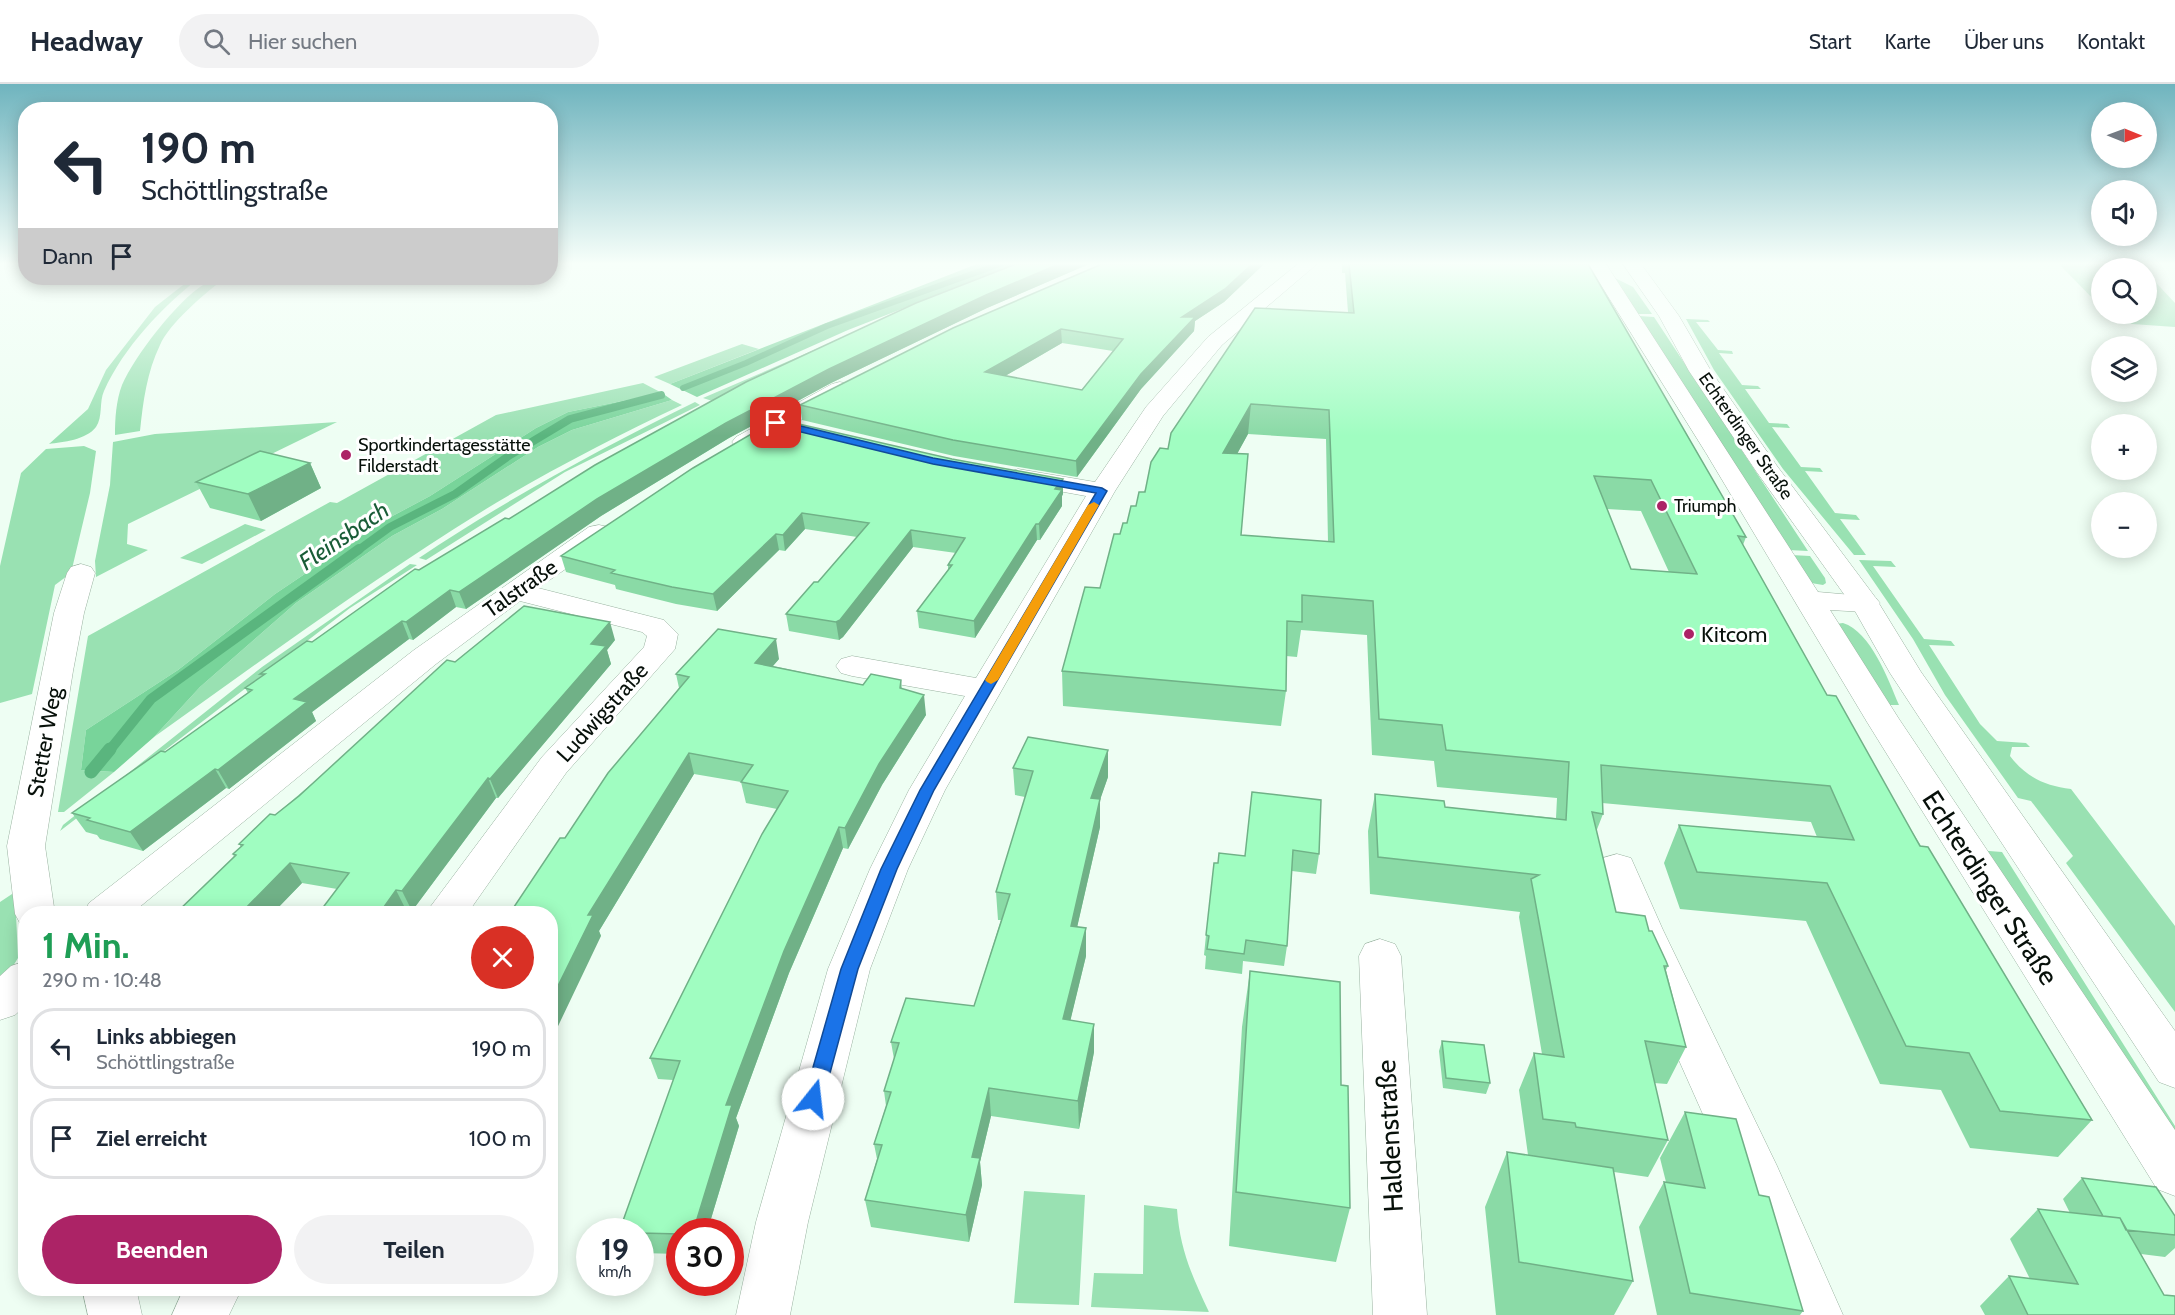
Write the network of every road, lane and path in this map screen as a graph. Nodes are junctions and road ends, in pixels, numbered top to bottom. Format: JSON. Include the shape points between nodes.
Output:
{"nodes":[{"id":1,"x":1239,"y":321,"type":"edge"},
{"id":2,"x":1642,"y":321,"type":"edge"},
{"id":3,"x":1672,"y":321,"type":"edge"},
{"id":4,"x":866,"y":376,"type":"edge"},
{"id":5,"x":776,"y":423,"type":"junction"},
{"id":6,"x":805,"y":430,"type":"edge"},
{"id":7,"x":722,"y":456,"type":"edge"},
{"id":8,"x":994,"y":472,"type":"edge"},
{"id":9,"x":1102,"y":491,"type":"junction"},
{"id":10,"x":618,"y":521,"type":"edge"},
{"id":11,"x":81,"y":573,"type":"dead end"},
{"id":12,"x":515,"y":591,"type":"junction"},
{"id":13,"x":1808,"y":600,"type":"junction"},
{"id":14,"x":1865,"y":603,"type":"junction"},
{"id":15,"x":852,"y":666,"type":"dead end"},
{"id":16,"x":985,"y":690,"type":"junction"},
{"id":17,"x":1617,"y":868,"type":"dead end"},
{"id":18,"x":34,"y":906,"type":"edge"},
{"id":19,"x":112,"y":906,"type":"edge"},
{"id":20,"x":451,"y":906,"type":"edge"},
{"id":21,"x":1380,"y":956,"type":"dead end"},
{"id":22,"x":18,"y":985,"type":"edge"},
{"id":23,"x":0,"y":1002,"type":"edge"},
{"id":24,"x":2175,"y":1068,"type":"edge"},
{"id":25,"x":2175,"y":1173,"type":"edge"},
{"id":26,"x":111,"y":1296,"type":"edge"},
{"id":27,"x":211,"y":1296,"type":"edge"},
{"id":28,"x":115,"y":1315,"type":"edge"},
{"id":29,"x":200,"y":1315,"type":"edge"},
{"id":30,"x":763,"y":1315,"type":"edge"},
{"id":31,"x":1400,"y":1315,"type":"edge"},
{"id":32,"x":1816,"y":1315,"type":"edge"}],
"edges":[{"from":1,"to":9,"type":"street","via":[[1215,341],[1154,411]]},
{"from":2,"to":13,"type":"street","name":"Echterdinger Straße"},
{"from":3,"to":14,"type":"street","name":"Echterdinger Straße","via":[[1700,371],[1768,471]]},
{"from":4,"to":5,"type":"street"},
{"from":5,"to":6,"type":"street"},
{"from":5,"to":7,"type":"street"},
{"from":8,"to":9,"type":"street"},
{"from":9,"to":16,"type":"street"},
{"from":10,"to":12,"type":"street","name":"Talstraße"},
{"from":11,"to":18,"type":"street","name":"Stetter Weg","via":[[69,613],[26,846]]},
{"from":12,"to":19,"type":"street","name":"Talstraße","via":[[329,732]]},
{"from":12,"to":20,"type":"street","name":"Ludwigstraße","via":[[653,626],[663,634],[659,649],[554,765]]},
{"from":13,"to":14,"type":"street"},
{"from":13,"to":25,"type":"street","name":"Echterdinger Straße"},
{"from":14,"to":24,"type":"street","name":"Echterdinger Straße","via":[[1906,673]]},
{"from":15,"to":16,"type":"street"},
{"from":16,"to":30,"type":"street","via":[[927,790],[889,869],[849,969],[782,1222]]},
{"from":17,"to":32,"type":"street"},
{"from":21,"to":31,"type":"street","name":"Haldenstraße"},
{"from":22,"to":23,"type":"street"},
{"from":26,"to":28,"type":"street"},
{"from":27,"to":29,"type":"street"}]}
